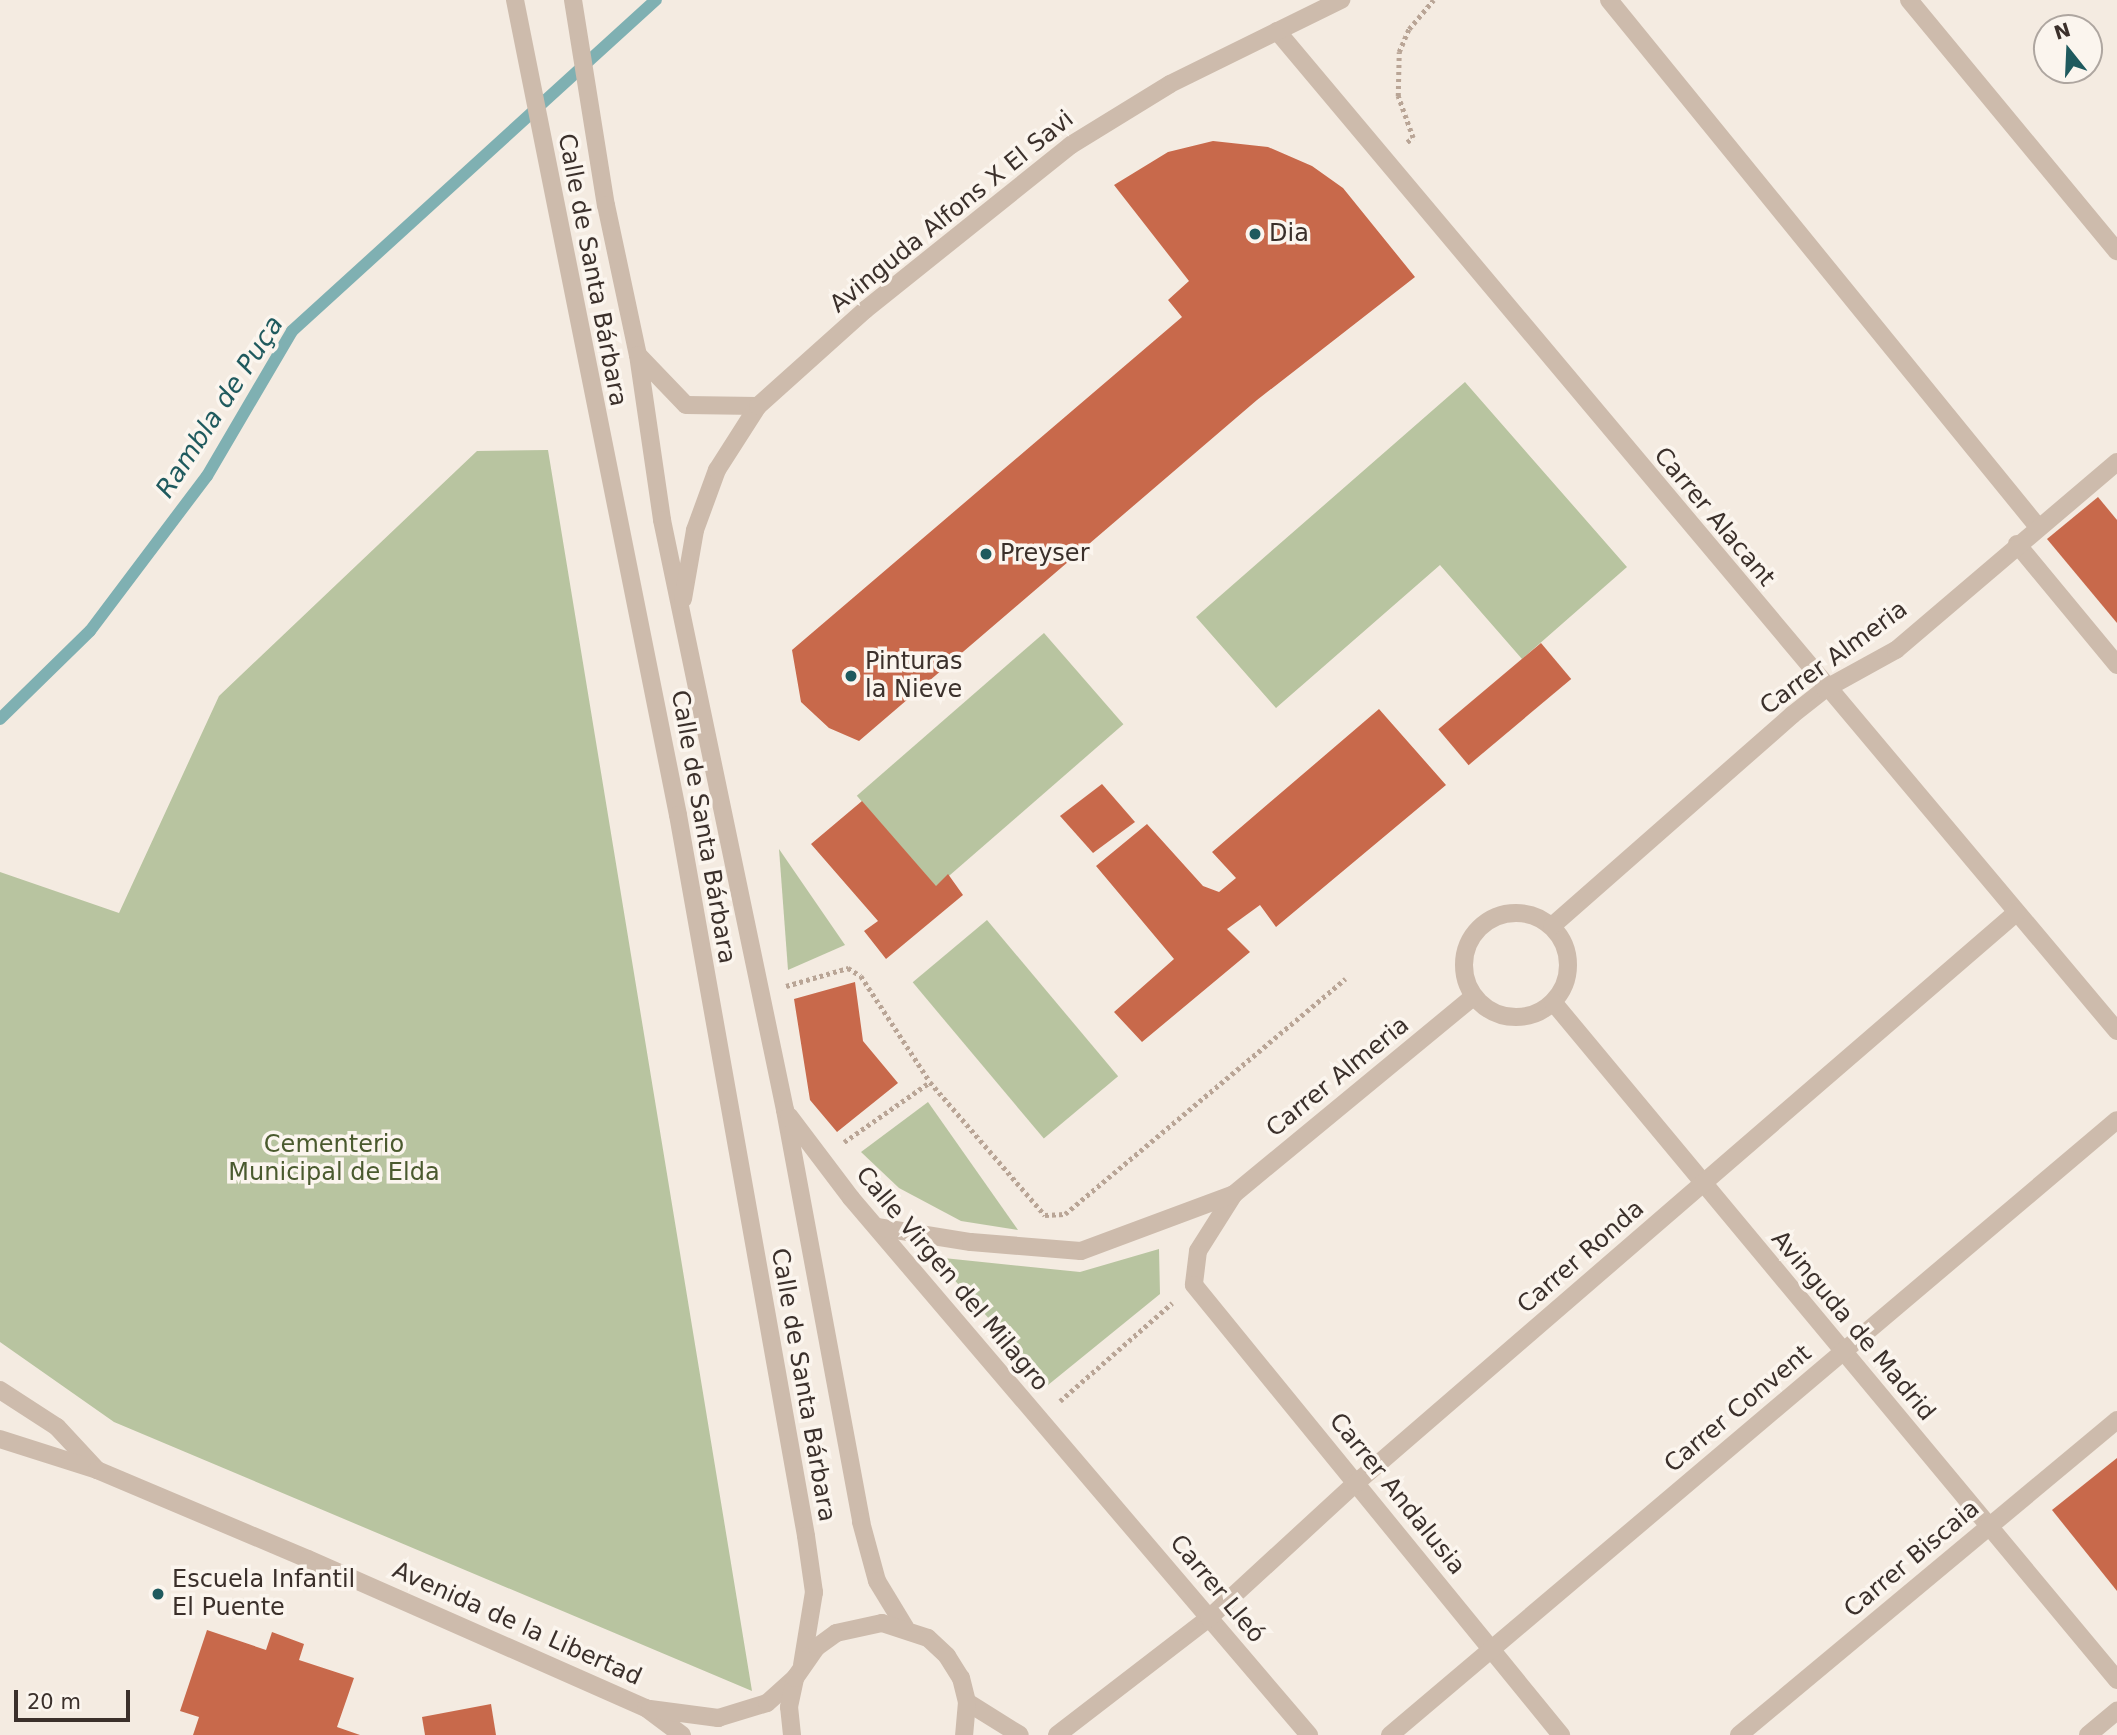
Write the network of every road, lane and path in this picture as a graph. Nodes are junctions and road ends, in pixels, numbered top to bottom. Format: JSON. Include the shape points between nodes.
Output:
{"nodes":[{"id":1,"x":515,"y":0,"type":"edge"},
{"id":2,"x":1341,"y":0,"type":"edge"},
{"id":3,"x":1433,"y":0,"type":"edge"},
{"id":4,"x":1609,"y":0,"type":"edge"},
{"id":5,"x":1909,"y":0,"type":"edge"},
{"id":6,"x":575,"y":8,"type":"edge"},
{"id":7,"x":1277,"y":31,"type":"junction"},
{"id":8,"x":1413,"y":138,"type":"dead end"},
{"id":9,"x":2117,"y":251,"type":"edge"},
{"id":10,"x":638,"y":355,"type":"junction"},
{"id":11,"x":758,"y":406,"type":"junction"},
{"id":12,"x":2117,"y":462,"type":"edge"},
{"id":13,"x":2038,"y":527,"type":"junction"},
{"id":14,"x":2017,"y":544,"type":"junction"},
{"id":15,"x":681,"y":610,"type":"junction"},
{"id":16,"x":2117,"y":665,"type":"edge"},
{"id":17,"x":1825,"y":689,"type":"junction"},
{"id":18,"x":2017,"y":912,"type":"junction"},
{"id":19,"x":1552,"y":926,"type":"junction"},
{"id":20,"x":1345,"y":979,"type":"dead end"},
{"id":21,"x":761,"y":993,"type":"junction"},
{"id":22,"x":1473,"y":997,"type":"junction"},
{"id":23,"x":1553,"y":1002,"type":"junction"},
{"id":24,"x":2117,"y":1031,"type":"edge"},
{"id":25,"x":930,"y":1082,"type":"junction"},
{"id":26,"x":785,"y":1110,"type":"junction"},
{"id":27,"x":2117,"y":1120,"type":"edge"},
{"id":28,"x":819,"y":1159,"type":"junction"},
{"id":29,"x":1703,"y":1184,"type":"junction"},
{"id":30,"x":1234,"y":1194,"type":"junction"},
{"id":31,"x":877,"y":1227,"type":"junction"},
{"id":32,"x":1194,"y":1285,"type":"junction"},
{"id":33,"x":1843,"y":1352,"type":"junction"},
{"id":34,"x":0,"y":1390,"type":"edge"},
{"id":35,"x":1040,"y":1420,"type":"junction"},
{"id":36,"x":2117,"y":1420,"type":"edge"},
{"id":37,"x":0,"y":1439,"type":"edge"},
{"id":38,"x":97,"y":1471,"type":"junction"},
{"id":39,"x":1088,"y":1474,"type":"joint"},
{"id":40,"x":1356,"y":1483,"type":"junction"},
{"id":41,"x":1989,"y":1526,"type":"junction"},
{"id":42,"x":1209,"y":1618,"type":"junction"},
{"id":43,"x":905,"y":1627,"type":"junction"},
{"id":44,"x":1491,"y":1649,"type":"junction"},
{"id":45,"x":799,"y":1672,"type":"junction"},
{"id":46,"x":2117,"y":1680,"type":"edge"},
{"id":47,"x":967,"y":1702,"type":"junction"},
{"id":48,"x":646,"y":1708,"type":"junction"},
{"id":49,"x":2117,"y":1711,"type":"edge"},
{"id":50,"x":682,"y":1735,"type":"edge"},
{"id":51,"x":792,"y":1735,"type":"edge"},
{"id":52,"x":964,"y":1735,"type":"edge"},
{"id":53,"x":1020,"y":1735,"type":"edge"},
{"id":54,"x":1058,"y":1735,"type":"edge"},
{"id":55,"x":1309,"y":1735,"type":"edge"},
{"id":56,"x":1390,"y":1735,"type":"edge"},
{"id":57,"x":1561,"y":1735,"type":"edge"},
{"id":58,"x":1739,"y":1735,"type":"edge"},
{"id":59,"x":2088,"y":1735,"type":"edge"}],
"edges":[{"from":1,"to":45,"type":"street","name":"Calle de Santa Bárbara","via":[[678,815],[806,1536],[814,1592]]},
{"from":2,"to":7,"type":"street","name":"Avinguda Alfons X El Savi"},
{"from":3,"to":8,"type":"path","via":[[1409,29],[1395,74],[1402,115]]},
{"from":4,"to":13,"type":"street"},
{"from":5,"to":9,"type":"street"},
{"from":6,"to":10,"type":"street","name":"Calle de Santa Bárbara","via":[[594,134]]},
{"from":7,"to":11,"type":"street","name":"Avinguda Alfons X El Savi","via":[[1170,83],[1071,145],[865,310]]},
{"from":7,"to":17,"type":"street","name":"Carrer Alacant"},
{"from":10,"to":11,"type":"street","via":[[686,405]]},
{"from":10,"to":15,"type":"street","name":"Calle de Santa Bárbara"},
{"from":11,"to":15,"type":"street","name":"Avinguda Alfons X El Savi","via":[[716,470],[695,530]]},
{"from":12,"to":13,"type":"street","name":"Carrer Almeria"},
{"from":13,"to":14,"type":"street","name":"Carrer Almeria"},
{"from":14,"to":16,"type":"street"},
{"from":14,"to":17,"type":"street","name":"Carrer Almeria","via":[[1896,650]]},
{"from":15,"to":21,"type":"street","name":"Calle de Santa Bárbara"},
{"from":17,"to":18,"type":"street","name":"Carrer Alacant"},
{"from":17,"to":19,"type":"street","name":"Carrer Almeria"},
{"from":18,"to":24,"type":"street","name":"Carrer Alacant"},
{"from":18,"to":29,"type":"street","name":"Carrer Ronda"},
{"from":19,"to":22,"type":"street","via":[[1532,915],[1510,912],[1480,927],[1464,955],[1464,977]]},
{"from":19,"to":23,"type":"street","via":[[1564,943],[1569,963],[1565,984]]},
{"from":20,"to":25,"type":"path","via":[[1065,1214],[1045,1215]]},
{"from":21,"to":25,"type":"path","via":[[848,968],[861,976]]},
{"from":21,"to":26,"type":"street","name":"Calle de Santa Bárbara"},
{"from":22,"to":23,"type":"street","via":[[1503,1016],[1521,1017]]},
{"from":22,"to":30,"type":"street","name":"Carrer Almeria"},
{"from":23,"to":29,"type":"street","name":"Avinguda de Madrid"},
{"from":25,"to":28,"type":"path"},
{"from":26,"to":28,"type":"street","name":"Calle Virgen del Milagro"},
{"from":26,"to":43,"type":"street","name":"Calle de Santa Bárbara","via":[[867,1553],[877,1581]]},
{"from":27,"to":33,"type":"street","name":"Carrer Convent"},
{"from":28,"to":31,"type":"street","name":"Calle Virgen del Milagro"},
{"from":29,"to":33,"type":"street","name":"Avinguda de Madrid"},
{"from":29,"to":40,"type":"street","name":"Carrer Ronda"},
{"from":30,"to":31,"type":"street","name":"Carrer Almeria","via":[[1081,1251],[971,1242]]},
{"from":30,"to":32,"type":"street","name":"Carrer Almeria","via":[[1198,1251]]},
{"from":31,"to":35,"type":"street","name":"Calle Virgen del Milagro"},
{"from":32,"to":35,"type":"path"},
{"from":32,"to":40,"type":"street","name":"Carrer Andalusia"},
{"from":33,"to":41,"type":"street","name":"Avinguda de Madrid"},
{"from":33,"to":44,"type":"street","name":"Carrer Convent"},
{"from":34,"to":38,"type":"street","name":"Avenida de la Libertad","via":[[57,1427]]},
{"from":35,"to":39,"type":"street","name":"Calle Virgen del Milagro"},
{"from":36,"to":41,"type":"street","name":"Carrer Biscaia"},
{"from":37,"to":38,"type":"street","name":"Avenida de la Libertad"},
{"from":38,"to":48,"type":"street","name":"Avenida de la Libertad"},
{"from":39,"to":42,"type":"street","name":"Carrer Lleó"},
{"from":40,"to":42,"type":"street","name":"Carrer Ronda"},
{"from":40,"to":44,"type":"street","name":"Carrer Andalusia"},
{"from":41,"to":46,"type":"street","name":"Avinguda de Madrid"},
{"from":41,"to":58,"type":"street","name":"Carrer Biscaia"},
{"from":42,"to":54,"type":"street","name":"Carrer Ronda"},
{"from":42,"to":55,"type":"street","name":"Carrer Lleó"},
{"from":43,"to":45,"type":"street","name":"Avenida de la Libertad","via":[[870,1624],[836,1633]]},
{"from":43,"to":47,"type":"street","via":[[928,1638],[947,1656],[961,1678]]},
{"from":44,"to":56,"type":"street","name":"Carrer Convent"},
{"from":44,"to":57,"type":"street","name":"Carrer Andalusia"},
{"from":45,"to":48,"type":"street","name":"Avenida de la Libertad","via":[[767,1703],[718,1718]]},
{"from":45,"to":51,"type":"street","name":"Calle de Santa Bárbara","via":[[789,1707]]},
{"from":47,"to":52,"type":"street"},
{"from":47,"to":53,"type":"street"},
{"from":48,"to":50,"type":"street","name":"Avenida de la Libertad"},
{"from":49,"to":59,"type":"street"}]}
